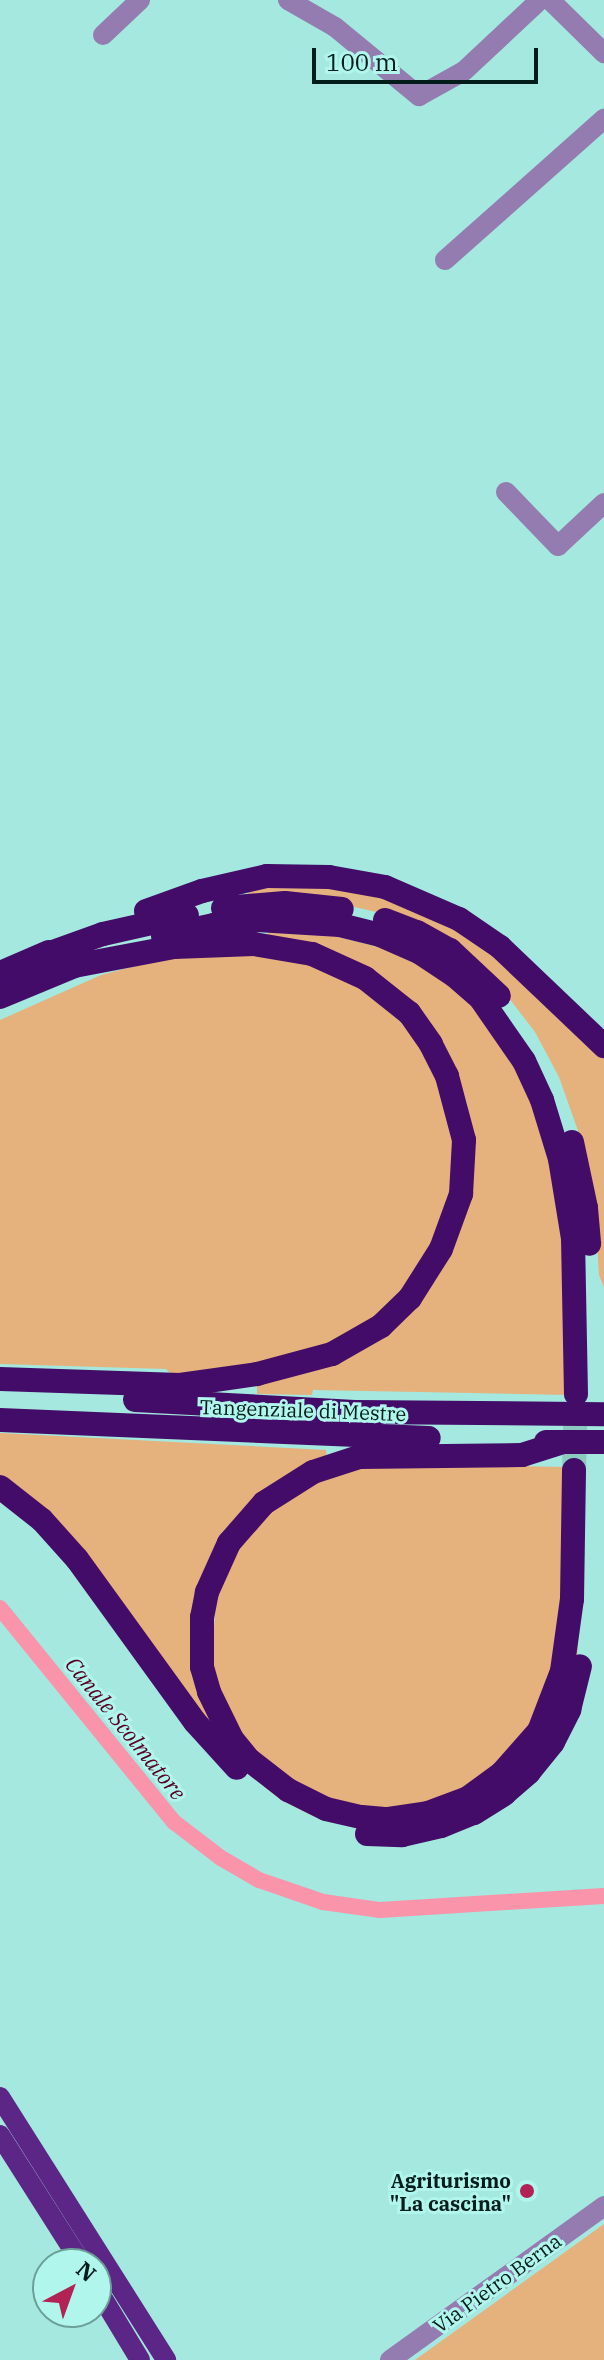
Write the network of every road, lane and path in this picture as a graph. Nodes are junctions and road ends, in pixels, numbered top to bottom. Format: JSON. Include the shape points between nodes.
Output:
{"nodes":[{"id":1,"x":140,"y":0,"type":"edge"},
{"id":2,"x":288,"y":0,"type":"edge"},
{"id":3,"x":540,"y":0,"type":"edge"},
{"id":4,"x":550,"y":0,"type":"edge"},
{"id":5,"x":103,"y":35,"type":"dead end"},
{"id":6,"x":604,"y":53,"type":"edge"},
{"id":7,"x":604,"y":119,"type":"edge"},
{"id":8,"x":445,"y":260,"type":"dead end"},
{"id":9,"x":506,"y":492,"type":"dead end"},
{"id":10,"x":604,"y":503,"type":"edge"},
{"id":11,"x":36,"y":958,"type":"junction"},
{"id":12,"x":73,"y":966,"type":"junction"},
{"id":13,"x":0,"y":973,"type":"edge"},
{"id":14,"x":0,"y":997,"type":"edge"},
{"id":15,"x":604,"y":1046,"type":"edge"},
{"id":16,"x":0,"y":1379,"type":"edge"},
{"id":17,"x":0,"y":1394,"type":"edge"},
{"id":18,"x":591,"y":1401,"type":"edge"},
{"id":19,"x":0,"y":1420,"type":"edge"},
{"id":20,"x":563,"y":1442,"type":"junction"},
{"id":21,"x":604,"y":1442,"type":"edge"},
{"id":22,"x":0,"y":1487,"type":"edge"},
{"id":23,"x":0,"y":2097,"type":"edge"},
{"id":24,"x":0,"y":2135,"type":"edge"},
{"id":25,"x":604,"y":2206,"type":"edge"},
{"id":26,"x":72,"y":2248,"type":"edge"},
{"id":27,"x":112,"y":2314,"type":"edge"},
{"id":28,"x":140,"y":2360,"type":"edge"},
{"id":29,"x":166,"y":2360,"type":"edge"},
{"id":30,"x":390,"y":2360,"type":"edge"}],
"edges":[{"from":1,"to":5,"type":"street"},
{"from":2,"to":3,"type":"street","via":[[335,27],[419,96],[464,71]]},
{"from":4,"to":6,"type":"street"},
{"from":7,"to":8,"type":"street"},
{"from":9,"to":10,"type":"street","via":[[558,546]]},
{"from":11,"to":13,"type":"highway"},
{"from":11,"to":15,"type":"highway","via":[[223,885],[285,874],[350,879],[411,895],[479,932],[522,965]]},
{"from":11,"to":18,"type":"highway","via":[[141,925],[239,905],[285,903],[373,917],[417,932],[463,960],[507,1006],[535,1049],[572,1140],[588,1235]]},
{"from":12,"to":14,"type":"highway"},
{"from":12,"to":16,"type":"highway","via":[[174,947],[254,944],[312,954],[365,978],[409,1013],[447,1076],[464,1140],[461,1194],[441,1249],[410,1298],[381,1326],[332,1354],[204,1383]]},
{"from":12,"to":18,"type":"highway","via":[[198,928],[286,920],[380,935],[419,952],[461,981],[514,1044],[555,1140],[573,1238]]},
{"from":17,"to":18,"type":"highway","name":"Tangenziale di Mestre","via":[[355,1412]]},
{"from":19,"to":20,"type":"highway","name":"Tangenziale di Mestre"},
{"from":20,"to":21,"type":"highway","name":"Tangenziale di Mestre"},
{"from":20,"to":22,"type":"highway","via":[[522,1455],[359,1457],[313,1472],[264,1503],[229,1543],[212,1579],[202,1617],[202,1667],[232,1739],[248,1759],[288,1790],[326,1809],[387,1819],[428,1813],[468,1798],[502,1773],[539,1731],[562,1671],[582,1470],[585,1628],[562,1726],[535,1766],[497,1799],[459,1820],[402,1835],[329,1827],[257,1787],[195,1722],[77,1559],[42,1520]]},
{"from":23,"to":29,"type":"main road"},
{"from":24,"to":26,"type":"main road"},
{"from":25,"to":30,"type":"street","name":"Via Pietro Berna"},
{"from":27,"to":28,"type":"main road"}]}
